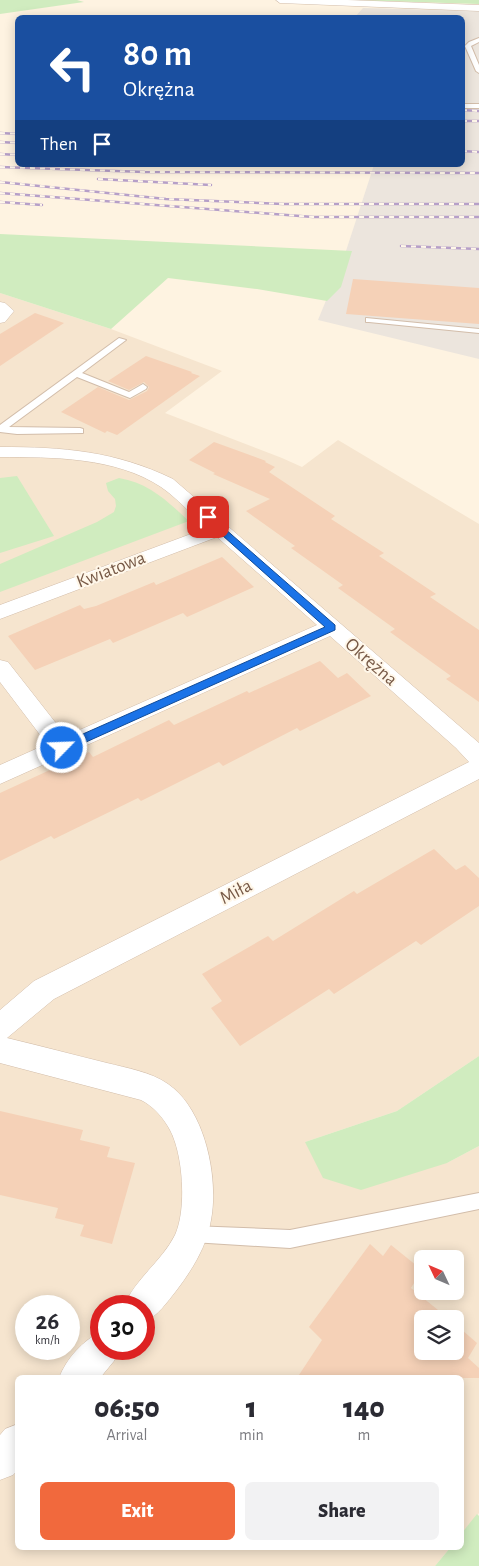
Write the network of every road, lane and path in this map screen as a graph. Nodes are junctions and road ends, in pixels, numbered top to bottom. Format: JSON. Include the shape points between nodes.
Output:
{"nodes":[{"id":1,"x":280,"y":0,"type":"edge"},
{"id":2,"x":479,"y":8,"type":"edge"},
{"id":3,"x":479,"y":40,"type":"edge"},
{"id":4,"x":479,"y":71,"type":"edge"},
{"id":5,"x":465,"y":106,"type":"edge"},
{"id":6,"x":479,"y":106,"type":"edge"},
{"id":7,"x":369,"y":320,"type":"dead end"},
{"id":8,"x":479,"y":331,"type":"edge"},
{"id":9,"x":122,"y":340,"type":"dead end"},
{"id":10,"x":75,"y":373,"type":"junction"},
{"id":11,"x":143,"y":386,"type":"dead end"},
{"id":12,"x":0,"y":428,"type":"edge"},
{"id":13,"x":80,"y":431,"type":"dead end"},
{"id":14,"x":0,"y":452,"type":"edge"},
{"id":15,"x":221,"y":529,"type":"junction"},
{"id":16,"x":0,"y":612,"type":"edge"},
{"id":17,"x":332,"y":628,"type":"junction"},
{"id":18,"x":0,"y":667,"type":"edge"},
{"id":19,"x":62,"y":748,"type":"junction"},
{"id":20,"x":479,"y":758,"type":"edge"},
{"id":21,"x":479,"y":768,"type":"edge"},
{"id":22,"x":0,"y":775,"type":"edge"},
{"id":23,"x":0,"y":1028,"type":"edge"},
{"id":24,"x":0,"y":1050,"type":"edge"},
{"id":25,"x":479,"y":1201,"type":"edge"},
{"id":26,"x":192,"y":1234,"type":"junction"},
{"id":27,"x":150,"y":1295,"type":"edge"},
{"id":28,"x":92,"y":1360,"type":"edge"},
{"id":29,"x":79,"y":1375,"type":"edge"},
{"id":30,"x":15,"y":1445,"type":"edge"},
{"id":31,"x":0,"y":1462,"type":"edge"}],
"edges":[{"from":1,"to":2,"type":"street"},
{"from":3,"to":4,"type":"lane","via":[[468,46]]},
{"from":5,"to":6,"type":"lane"},
{"from":7,"to":8,"type":"lane"},
{"from":9,"to":10,"type":"lane"},
{"from":10,"to":11,"type":"lane","via":[[130,395]]},
{"from":10,"to":12,"type":"lane"},
{"from":12,"to":13,"type":"lane"},
{"from":14,"to":15,"type":"street","name":"Okrężna","via":[[66,453],[123,463],[167,483]]},
{"from":15,"to":16,"type":"street","name":"Kwiatowa"},
{"from":15,"to":17,"type":"street","name":"Okrężna"},
{"from":17,"to":19,"type":"street"},
{"from":17,"to":20,"type":"street","name":"Okrężna"},
{"from":18,"to":19,"type":"street"},
{"from":19,"to":22,"type":"street"},
{"from":21,"to":23,"type":"street","name":"Miła","via":[[44,990]]},
{"from":24,"to":26,"type":"street","via":[[124,1081],[157,1092],[168,1101],[187,1130],[194,1155],[196,1207]]},
{"from":25,"to":26,"type":"lane","via":[[290,1239]]},
{"from":26,"to":27,"type":"street","via":[[180,1259]]},
{"from":28,"to":29,"type":"street"},
{"from":30,"to":31,"type":"street"}]}
